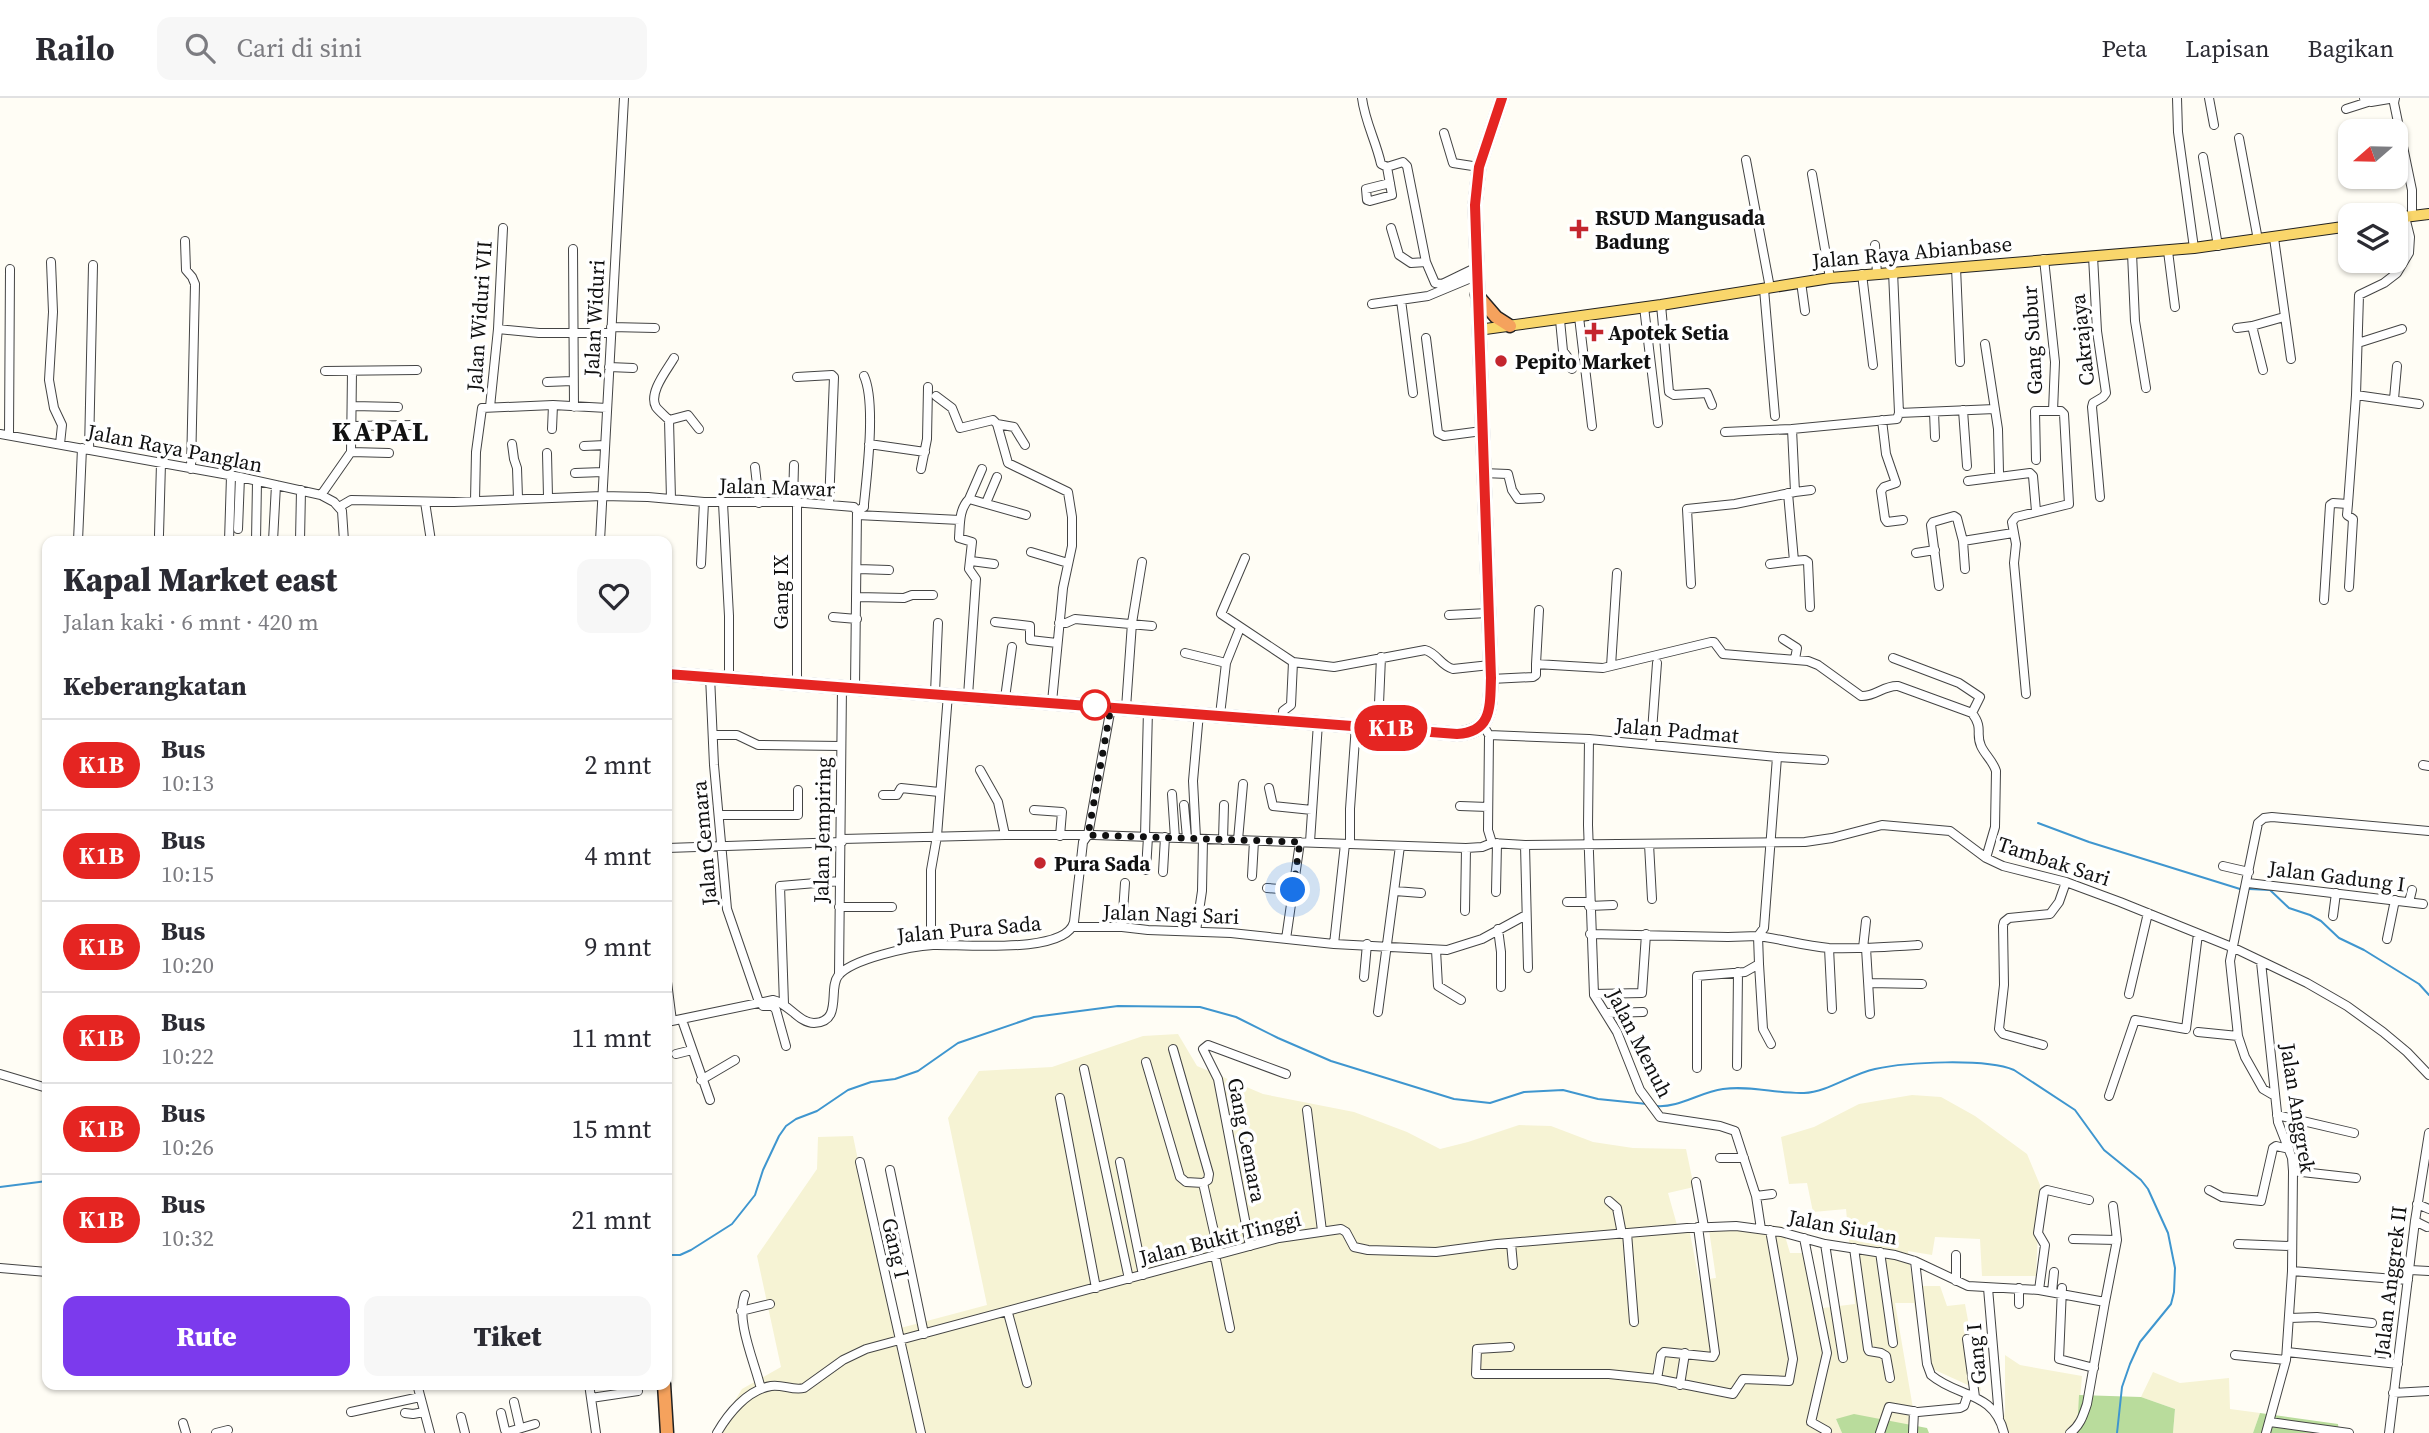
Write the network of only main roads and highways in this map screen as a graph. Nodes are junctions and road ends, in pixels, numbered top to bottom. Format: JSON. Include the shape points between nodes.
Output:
{"nodes":[{"id":1,"x":1502,"y":98,"type":"edge"},
{"id":2,"x":2429,"y":214,"type":"edge"},
{"id":3,"x":2408,"y":217,"type":"edge"},
{"id":4,"x":2338,"y":228,"type":"edge"},
{"id":5,"x":1477,"y":295,"type":"junction"},
{"id":6,"x":1510,"y":326,"type":"junction"},
{"id":7,"x":1478,"y":330,"type":"junction"},
{"id":8,"x":672,"y":674,"type":"edge"},
{"id":9,"x":664,"y":1390,"type":"edge"},
{"id":10,"x":667,"y":1433,"type":"edge"}],
"edges":[{"from":1,"to":5,"type":"highway","via":[[1479,167]]},
{"from":2,"to":3,"type":"main road"},
{"from":4,"to":6,"type":"main road","name":"Jalan Raya Abianbase","via":[[2168,251],[1862,274]]},
{"from":5,"to":6,"type":"highway"},
{"from":5,"to":7,"type":"highway"},
{"from":6,"to":7,"type":"main road","name":"Jalan Raya Abianbase"},
{"from":7,"to":8,"type":"highway","via":[[1490,672],[1486,730],[1457,734]]},
{"from":9,"to":10,"type":"highway"}]}
